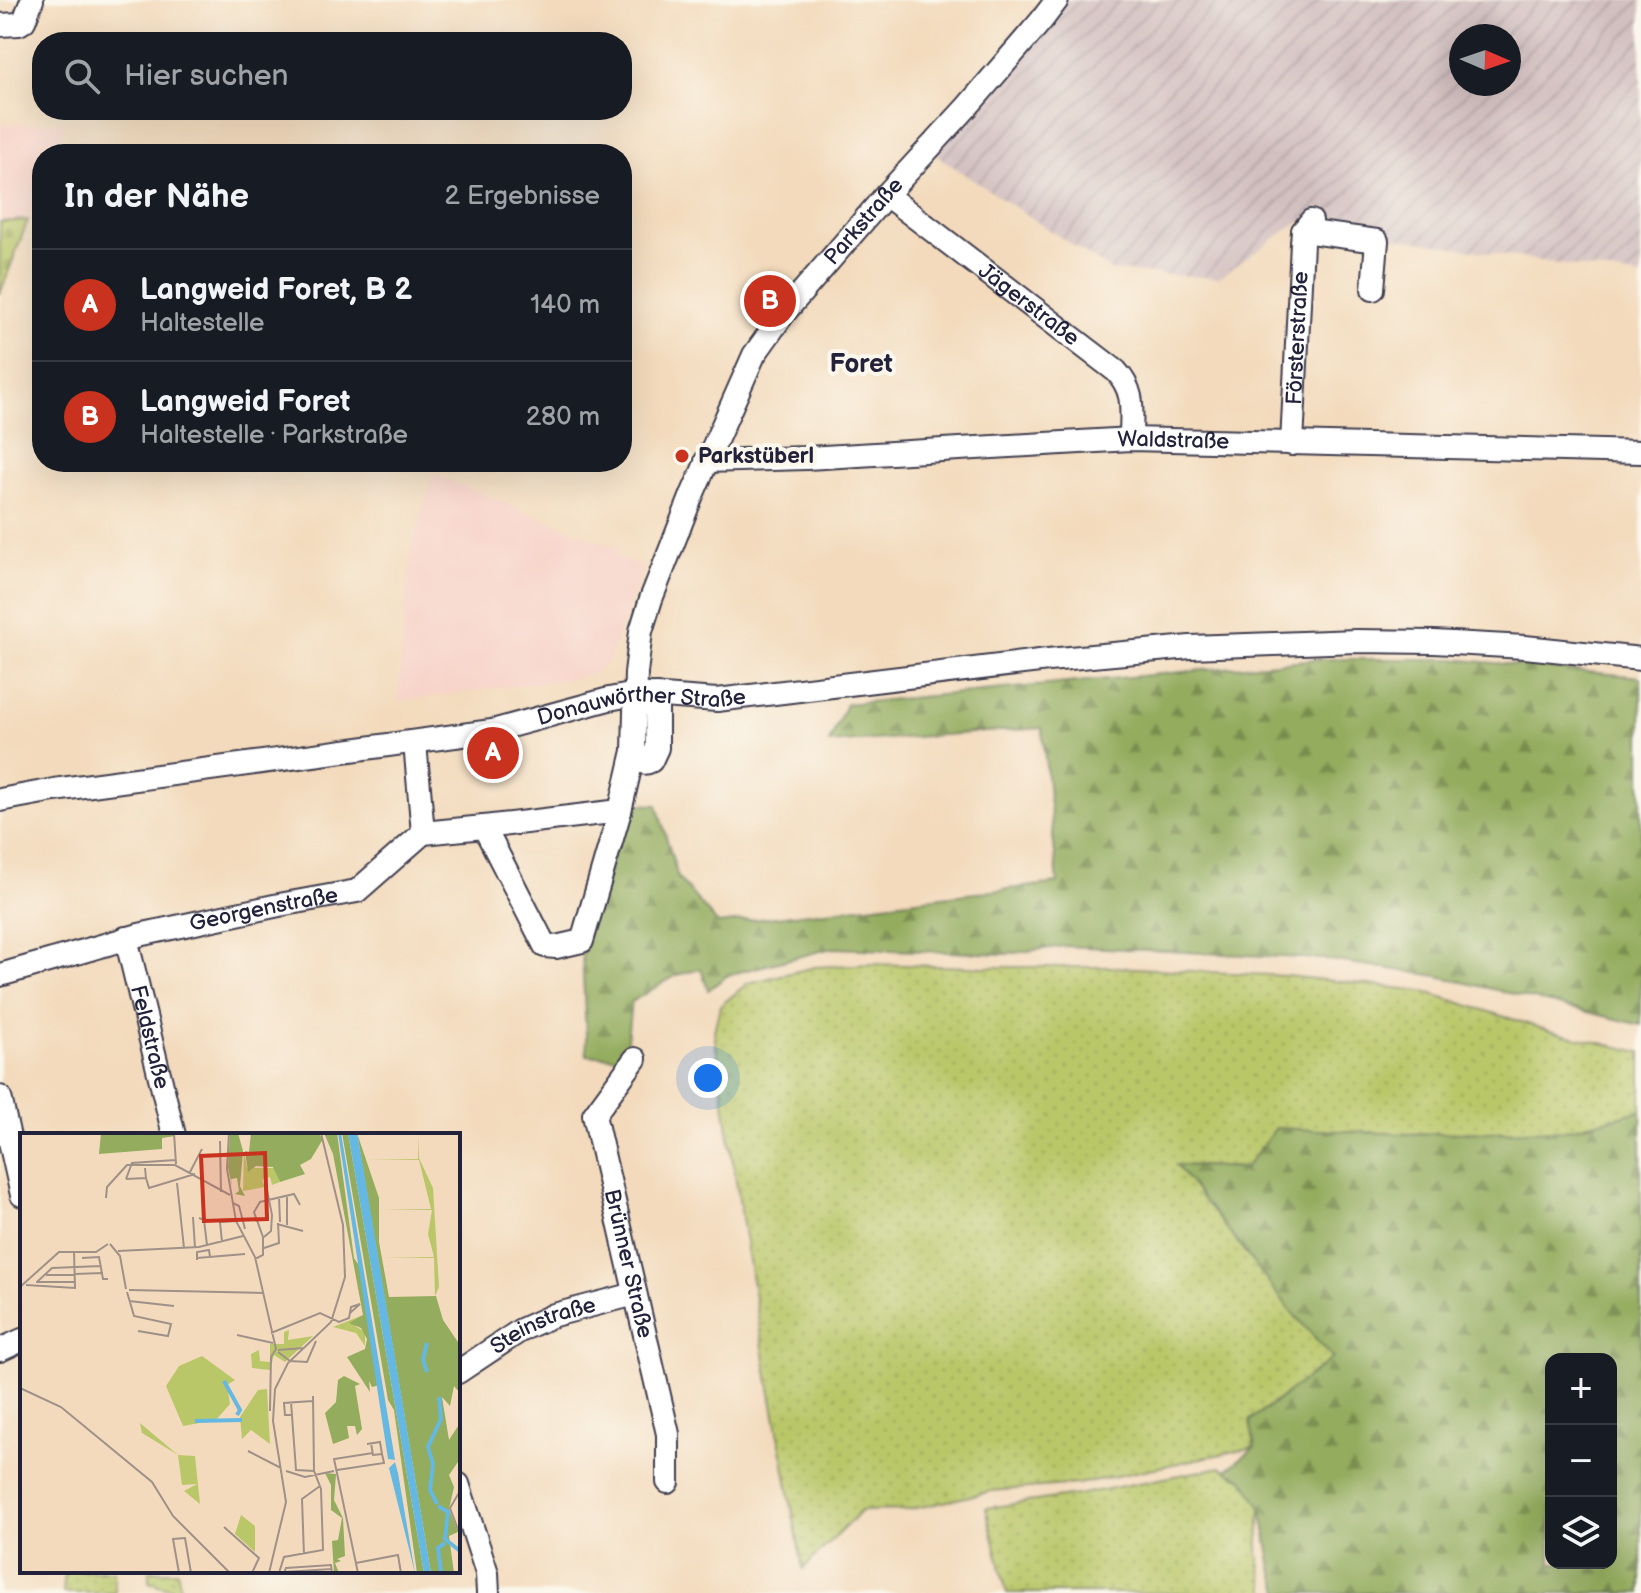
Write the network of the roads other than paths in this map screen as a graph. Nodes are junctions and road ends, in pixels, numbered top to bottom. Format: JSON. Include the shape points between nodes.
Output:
{"nodes":[{"id":1,"x":32,"y":0,"type":"edge"},
{"id":2,"x":1057,"y":0,"type":"edge"},
{"id":3,"x":0,"y":25,"type":"edge"},
{"id":4,"x":886,"y":195,"type":"junction"},
{"id":5,"x":1373,"y":289,"type":"dead end"},
{"id":6,"x":1131,"y":439,"type":"junction"},
{"id":7,"x":1292,"y":444,"type":"junction"},
{"id":8,"x":1641,"y":452,"type":"edge"},
{"id":9,"x":706,"y":461,"type":"junction"},
{"id":10,"x":1641,"y":659,"type":"edge"},
{"id":11,"x":646,"y":694,"type":"junction"},
{"id":12,"x":415,"y":743,"type":"junction"},
{"id":13,"x":0,"y":800,"type":"edge"},
{"id":14,"x":620,"y":811,"type":"junction"},
{"id":15,"x":484,"y":827,"type":"junction"},
{"id":16,"x":423,"y":833,"type":"junction"},
{"id":17,"x":126,"y":938,"type":"junction"},
{"id":18,"x":0,"y":975,"type":"edge"},
{"id":19,"x":635,"y":1059,"type":"dead end"},
{"id":20,"x":0,"y":1097,"type":"edge"},
{"id":21,"x":174,"y":1133,"type":"edge"},
{"id":22,"x":20,"y":1186,"type":"edge"},
{"id":23,"x":635,"y":1294,"type":"junction"},
{"id":24,"x":20,"y":1341,"type":"edge"},
{"id":25,"x":0,"y":1350,"type":"edge"},
{"id":26,"x":460,"y":1371,"type":"edge"},
{"id":27,"x":668,"y":1482,"type":"dead end"},
{"id":28,"x":460,"y":1490,"type":"edge"},
{"id":29,"x":488,"y":1593,"type":"edge"}],
"edges":[{"from":1,"to":3,"type":"street","via":[[24,21]]},
{"from":2,"to":4,"type":"street","name":"Parkstraße"},
{"from":4,"to":6,"type":"street","name":"Jägerstraße","via":[[1116,371],[1131,395]]},
{"from":4,"to":9,"type":"street","name":"Parkstraße","via":[[754,355]]},
{"from":5,"to":7,"type":"street","name":"Försterstraße","via":[[1377,241],[1307,226]]},
{"from":6,"to":7,"type":"street","name":"Waldstraße"},
{"from":6,"to":9,"type":"street","name":"Waldstraße"},
{"from":7,"to":8,"type":"street","name":"Waldstraße"},
{"from":9,"to":11,"type":"street","name":"Parkstraße","via":[[641,631],[637,652]]},
{"from":10,"to":11,"type":"street","name":"Donauwörther Straße","via":[[1525,647],[1356,641],[1190,647],[1048,660],[717,700]]},
{"from":11,"to":12,"type":"street","name":"Donauwörther Straße","via":[[492,731]]},
{"from":11,"to":14,"type":"street","name":"Parkstraße"},
{"from":12,"to":13,"type":"street","name":"Donauwörther Straße"},
{"from":12,"to":16,"type":"street"},
{"from":14,"to":15,"type":"street"},
{"from":14,"to":15,"type":"street","name":"Parkstraße","via":[[582,941],[556,947],[545,946]]},
{"from":15,"to":16,"type":"street"},
{"from":16,"to":17,"type":"street","name":"Georgenstraße","via":[[357,891]]},
{"from":17,"to":18,"type":"street","name":"Georgenstraße"},
{"from":17,"to":21,"type":"street","name":"Feldstraße"},
{"from":19,"to":23,"type":"street","name":"Brünner Straße","via":[[594,1115]]},
{"from":20,"to":22,"type":"street"},
{"from":23,"to":26,"type":"street","name":"Steinstraße","via":[[554,1315]]},
{"from":23,"to":27,"type":"street","name":"Brünner Straße","via":[[668,1434]]},
{"from":24,"to":25,"type":"street"},
{"from":28,"to":29,"type":"street","via":[[487,1573]]}]}
